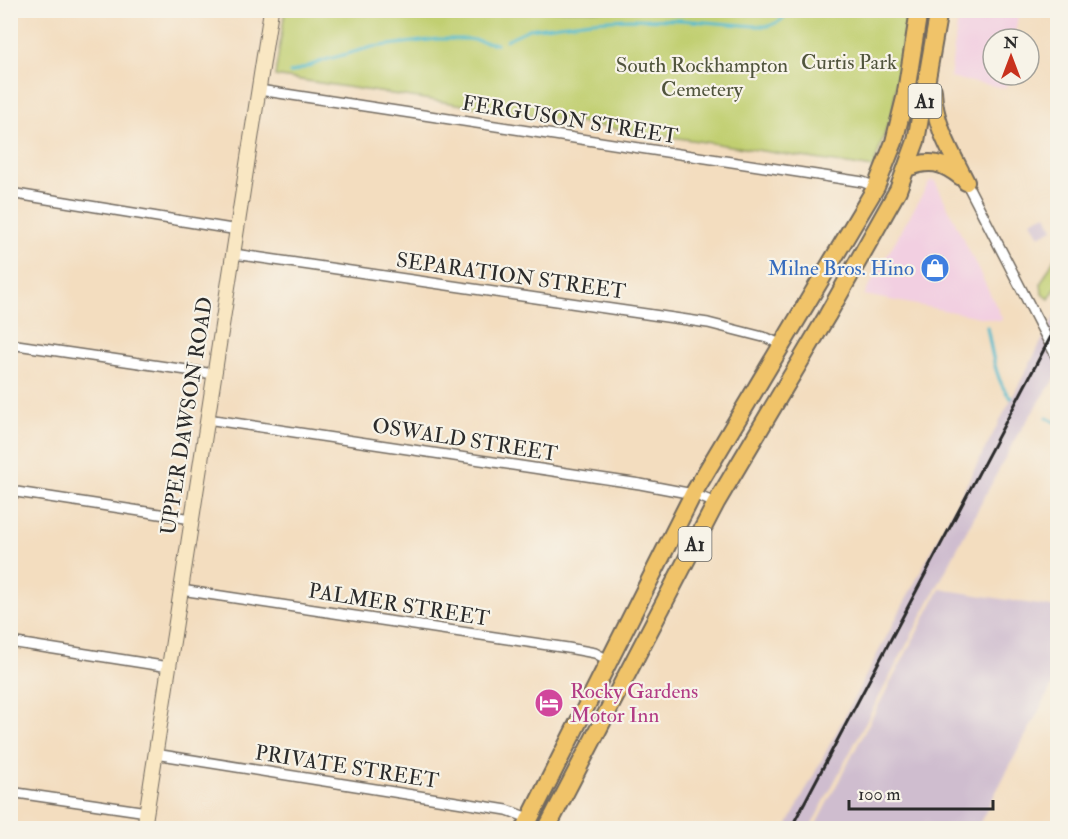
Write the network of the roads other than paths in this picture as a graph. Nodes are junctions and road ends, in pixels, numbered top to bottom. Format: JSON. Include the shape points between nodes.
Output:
{"nodes":[{"id":1,"x":271,"y":10,"type":"edge"},
{"id":2,"x":918,"y":10,"type":"edge"},
{"id":3,"x":939,"y":10,"type":"edge"},
{"id":4,"x":933,"y":56,"type":"junction"},
{"id":5,"x":259,"y":90,"type":"junction"},
{"id":6,"x":907,"y":168,"type":"junction"},
{"id":7,"x":966,"y":182,"type":"junction"},
{"id":8,"x":876,"y":187,"type":"junction"},
{"id":9,"x":10,"y":193,"type":"edge"},
{"id":10,"x":238,"y":230,"type":"junction"},
{"id":11,"x":234,"y":254,"type":"junction"},
{"id":12,"x":10,"y":344,"type":"edge"},
{"id":13,"x":780,"y":344,"type":"junction"},
{"id":14,"x":1058,"y":360,"type":"edge"},
{"id":15,"x":214,"y":374,"type":"junction"},
{"id":16,"x":207,"y":419,"type":"junction"},
{"id":17,"x":10,"y":491,"type":"edge"},
{"id":18,"x":693,"y":495,"type":"junction"},
{"id":19,"x":716,"y":503,"type":"junction"},
{"id":20,"x":192,"y":519,"type":"junction"},
{"id":21,"x":181,"y":590,"type":"junction"},
{"id":22,"x":10,"y":642,"type":"edge"},
{"id":23,"x":610,"y":661,"type":"junction"},
{"id":24,"x":170,"y":667,"type":"junction"},
{"id":25,"x":156,"y":754,"type":"junction"},
{"id":26,"x":10,"y":792,"type":"edge"},
{"id":27,"x":147,"y":812,"type":"junction"},
{"id":28,"x":529,"y":824,"type":"edge"},
{"id":29,"x":144,"y":828,"type":"edge"},
{"id":30,"x":547,"y":828,"type":"edge"}],
"edges":[{"from":1,"to":5,"type":"street","name":"UPPER DAWSON ROAD"},
{"from":2,"to":8,"type":"highway","number":"A1","via":[[900,120]]},
{"from":3,"to":4,"type":"highway","number":"A1"},
{"from":4,"to":6,"type":"highway","number":"A1"},
{"from":4,"to":7,"type":"highway","via":[[936,119]]},
{"from":5,"to":8,"type":"street","name":"FERGUSON STREET"},
{"from":5,"to":10,"type":"street","name":"UPPER DAWSON ROAD"},
{"from":6,"to":7,"type":"highway","via":[[922,163],[940,164]]},
{"from":6,"to":19,"type":"highway","number":"A1","via":[[827,316]]},
{"from":7,"to":14,"type":"street"},
{"from":8,"to":13,"type":"highway","number":"A1"},
{"from":9,"to":10,"type":"street"},
{"from":10,"to":11,"type":"street","name":"UPPER DAWSON ROAD"},
{"from":11,"to":13,"type":"street","name":"SEPARATION STREET","via":[[708,323]]},
{"from":11,"to":15,"type":"street","name":"UPPER DAWSON ROAD"},
{"from":12,"to":15,"type":"street"},
{"from":13,"to":18,"type":"highway","number":"A1"},
{"from":15,"to":16,"type":"street","name":"UPPER DAWSON ROAD"},
{"from":16,"to":18,"type":"street","name":"OSWALD STREET"},
{"from":16,"to":20,"type":"street","name":"UPPER DAWSON ROAD"},
{"from":17,"to":20,"type":"street"},
{"from":18,"to":19,"type":"street","name":"OSWALD STREET"},
{"from":18,"to":23,"type":"highway","number":"A1"},
{"from":19,"to":30,"type":"highway","number":"A1"},
{"from":20,"to":21,"type":"street","name":"UPPER DAWSON ROAD"},
{"from":21,"to":23,"type":"street","name":"PALMER STREET","via":[[568,648],[595,653]]},
{"from":21,"to":24,"type":"street","name":"UPPER DAWSON ROAD"},
{"from":22,"to":24,"type":"street"},
{"from":23,"to":28,"type":"highway","number":"A1"},
{"from":24,"to":25,"type":"street","name":"UPPER DAWSON ROAD"},
{"from":25,"to":27,"type":"street","name":"UPPER DAWSON ROAD"},
{"from":25,"to":28,"type":"street","name":"PRIVATE STREET","via":[[507,810]]},
{"from":26,"to":27,"type":"street"},
{"from":27,"to":29,"type":"street","name":"UPPER DAWSON ROAD"}]}
